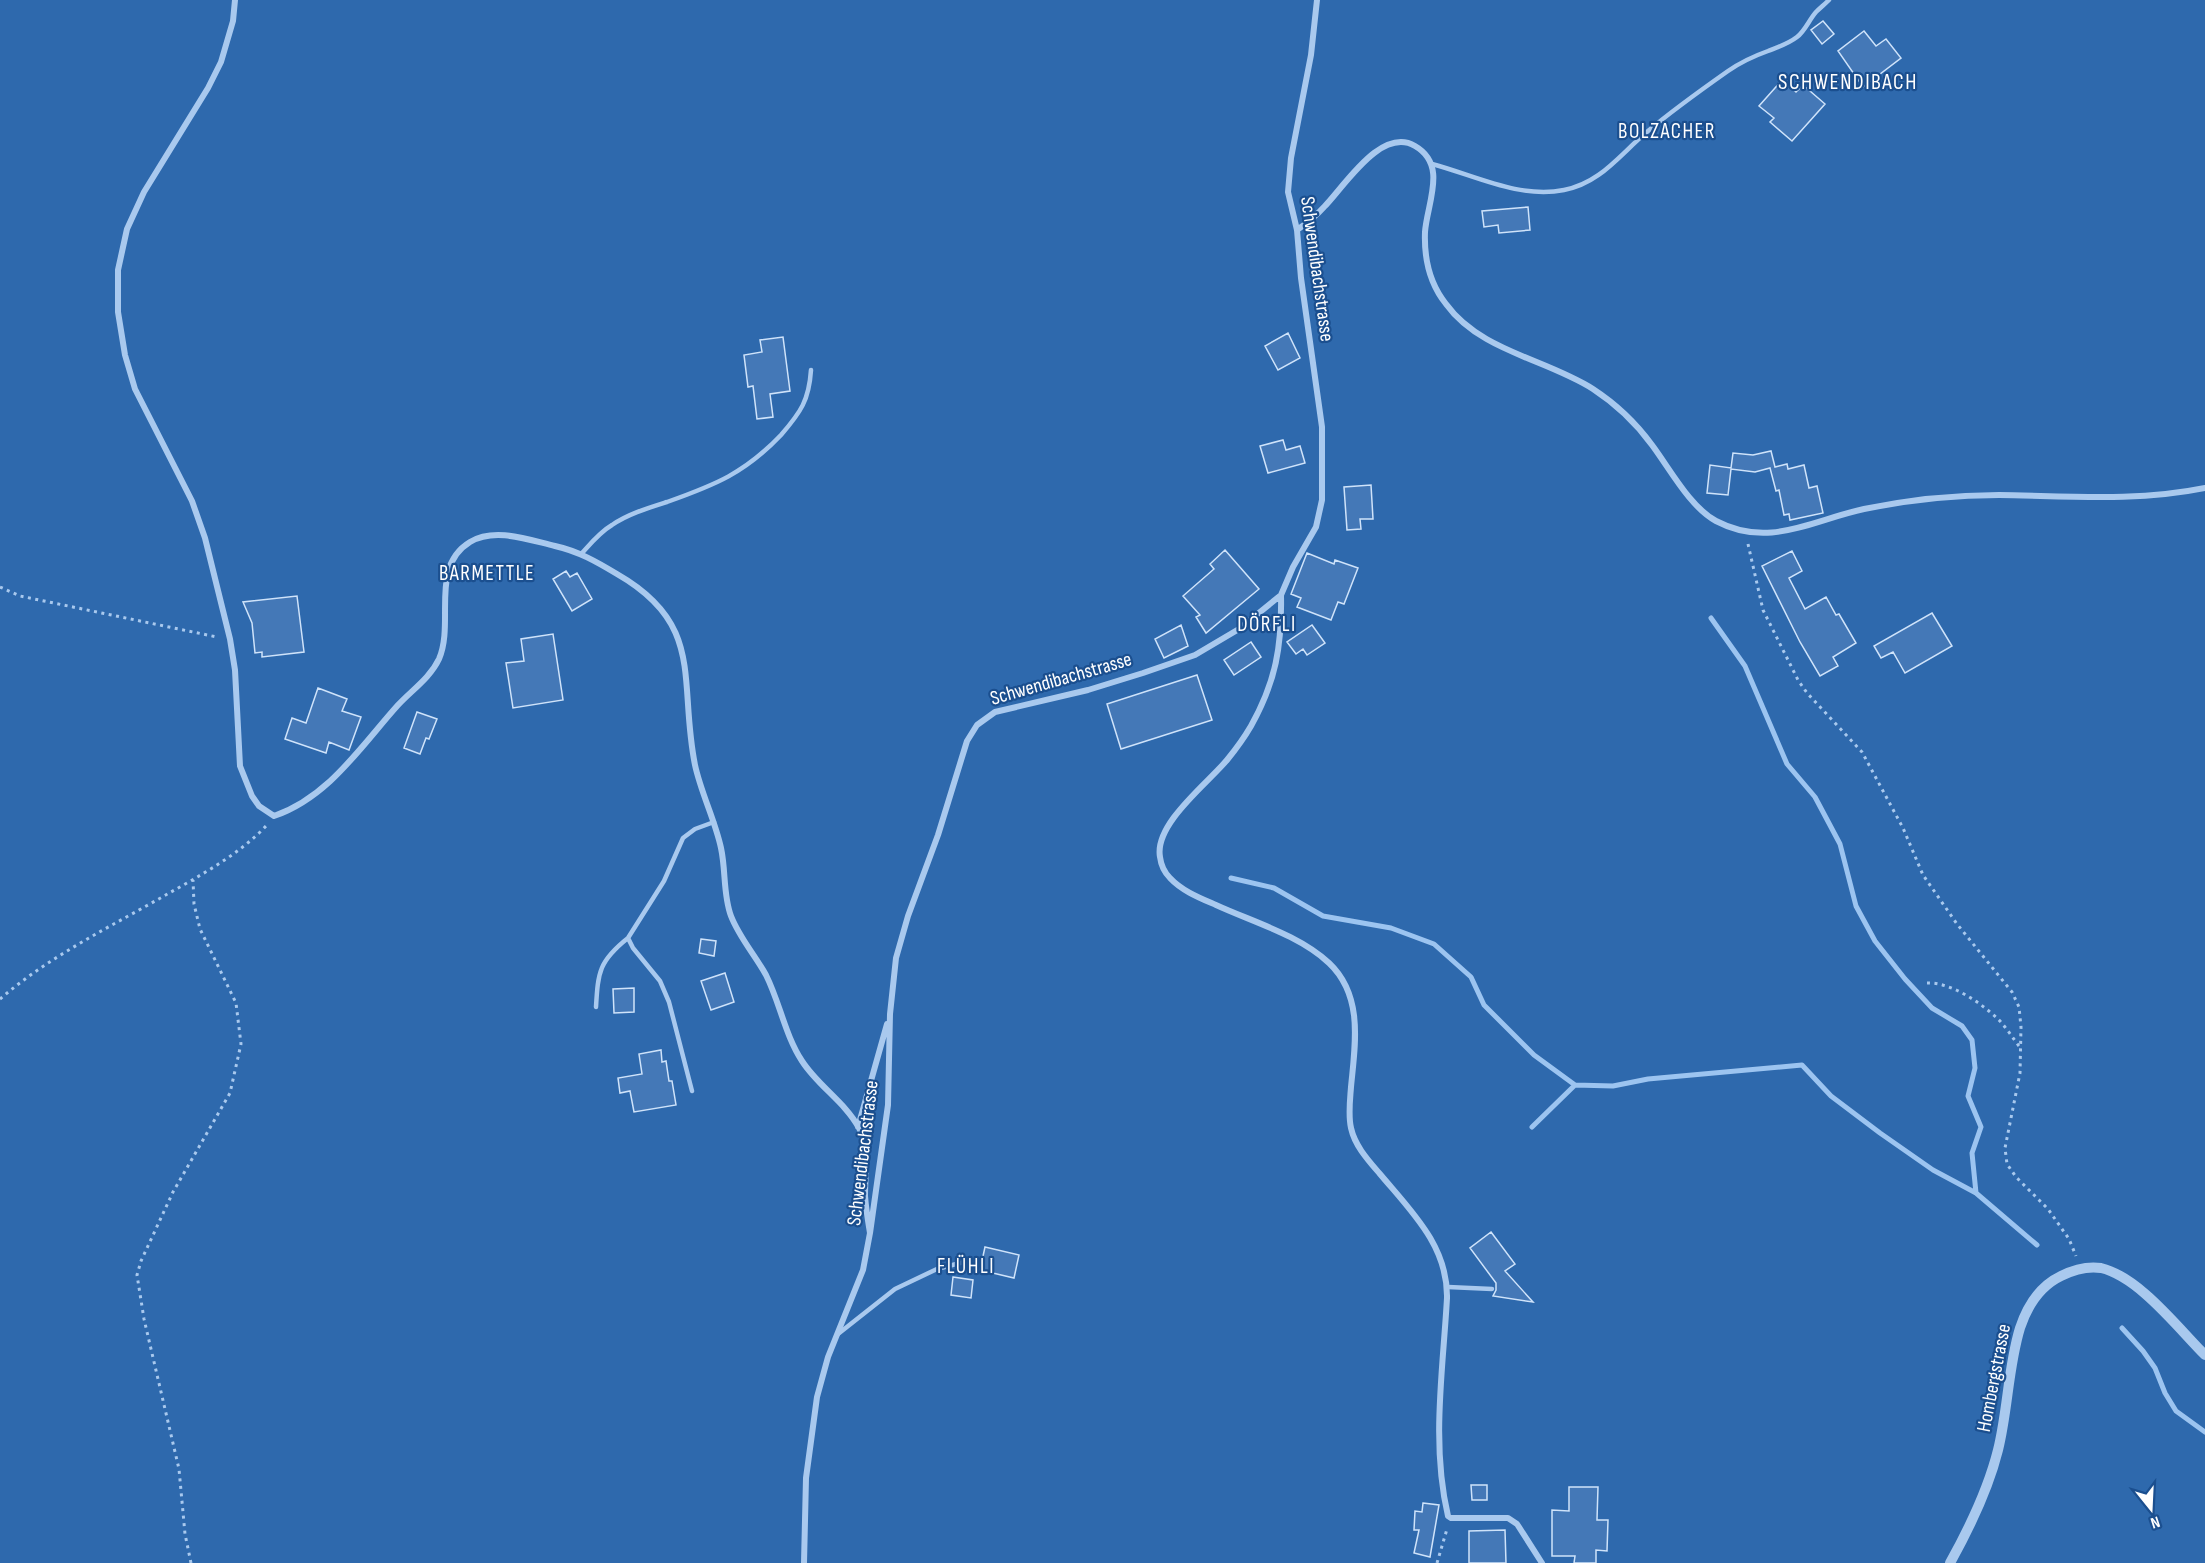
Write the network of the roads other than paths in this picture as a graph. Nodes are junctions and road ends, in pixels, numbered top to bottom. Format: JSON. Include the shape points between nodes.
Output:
{"nodes":[{"id":1,"x":235,"y":0,"type":"edge"},
{"id":2,"x":1317,"y":0,"type":"edge"},
{"id":3,"x":1829,"y":0,"type":"edge"},
{"id":4,"x":1432,"y":164,"type":"junction"},
{"id":5,"x":1297,"y":230,"type":"junction"},
{"id":6,"x":811,"y":370,"type":"dead end"},
{"id":7,"x":2205,"y":488,"type":"edge"},
{"id":8,"x":582,"y":554,"type":"junction"},
{"id":9,"x":1281,"y":596,"type":"junction"},
{"id":10,"x":714,"y":822,"type":"junction"},
{"id":11,"x":628,"y":938,"type":"junction"},
{"id":12,"x":596,"y":1007,"type":"dead end"},
{"id":13,"x":890,"y":1014,"type":"junction"},
{"id":14,"x":692,"y":1091,"type":"dead end"},
{"id":15,"x":858,"y":1127,"type":"junction"},
{"id":16,"x":870,"y":1233,"type":"junction"},
{"id":17,"x":964,"y":1262,"type":"dead end"},
{"id":18,"x":1448,"y":1287,"type":"junction"},
{"id":19,"x":1492,"y":1289,"type":"dead end"},
{"id":20,"x":838,"y":1334,"type":"junction"},
{"id":21,"x":2205,"y":1355,"type":"edge"},
{"id":22,"x":804,"y":1563,"type":"edge"},
{"id":23,"x":1542,"y":1563,"type":"edge"},
{"id":24,"x":1950,"y":1563,"type":"edge"}],
"edges":[{"from":1,"to":8,"type":"street","via":[[221,62],[134,210],[121,250],[117,290],[121,335],[130,373],[192,501],[205,538],[230,639],[240,766],[259,806],[274,816],[293,810],[323,787],[430,674],[441,652],[446,581],[454,558],[468,544],[502,535]]},
{"from":2,"to":5,"type":"street","name":"Schwendibachstrasse","via":[[1289,177],[1289,201]]},
{"from":3,"to":4,"type":"lane","via":[[1799,36],[1730,70],[1646,132],[1611,167],[1588,183],[1563,191],[1534,192]]},
{"from":4,"to":5,"type":"street","via":[[1413,144],[1399,141],[1382,147],[1325,207]]},
{"from":4,"to":7,"type":"street","via":[[1434,182],[1425,234],[1426,256],[1433,284],[1448,308],[1490,341],[1556,369],[1607,399],[1639,428],[1700,509],[1715,520],[1746,532],[1768,534],[1876,506],[1966,496],[2120,497]]},
{"from":5,"to":9,"type":"street","name":"Schwendibachstrasse","via":[[1322,427],[1323,489],[1316,527]]},
{"from":6,"to":8,"type":"lane","via":[[805,404],[772,444],[747,466],[712,484],[621,519]]},
{"from":8,"to":10,"type":"street","via":[[644,593],[662,609],[677,632],[684,659],[696,768]]},
{"from":9,"to":13,"type":"street","name":"Schwendibachstrasse","via":[[1195,655],[1088,690],[1005,708],[977,725],[966,741],[936,844],[908,916],[895,966]]},
{"from":9,"to":18,"type":"street","via":[[1280,648],[1261,705],[1227,760],[1167,827],[1159,847],[1161,863],[1170,879],[1197,897],[1293,939],[1337,972],[1350,995],[1356,1025],[1349,1102],[1354,1137],[1435,1244]]},
{"from":10,"to":11,"type":"lane","via":[[683,838],[664,881]]},
{"from":10,"to":15,"type":"street","via":[[734,923],[766,976],[798,1054]]},
{"from":11,"to":12,"type":"lane","via":[[604,961],[597,980]]},
{"from":11,"to":14,"type":"lane","via":[[660,981],[669,1002]]},
{"from":13,"to":15,"type":"street"},
{"from":13,"to":16,"type":"street","name":"Schwendibachstrasse","via":[[888,1106]]},
{"from":15,"to":16,"type":"street","via":[[864,1147]]},
{"from":16,"to":20,"type":"street","name":"Schwendibachstrasse","via":[[863,1270]]},
{"from":17,"to":20,"type":"lane","via":[[937,1269],[895,1289]]},
{"from":18,"to":19,"type":"lane"},
{"from":18,"to":23,"type":"street","via":[[1438,1438],[1442,1488],[1451,1518],[1501,1517],[1513,1521]]},
{"from":20,"to":22,"type":"street","name":"Schwendibachstrasse","via":[[820,1381],[815,1408],[806,1478]]},
{"from":21,"to":24,"type":"street","name":"Hombergstrasse","via":[[2153,1302],[2114,1273],[2101,1268],[2080,1269],[2044,1287],[2023,1319],[1998,1450],[1981,1501]]}]}
